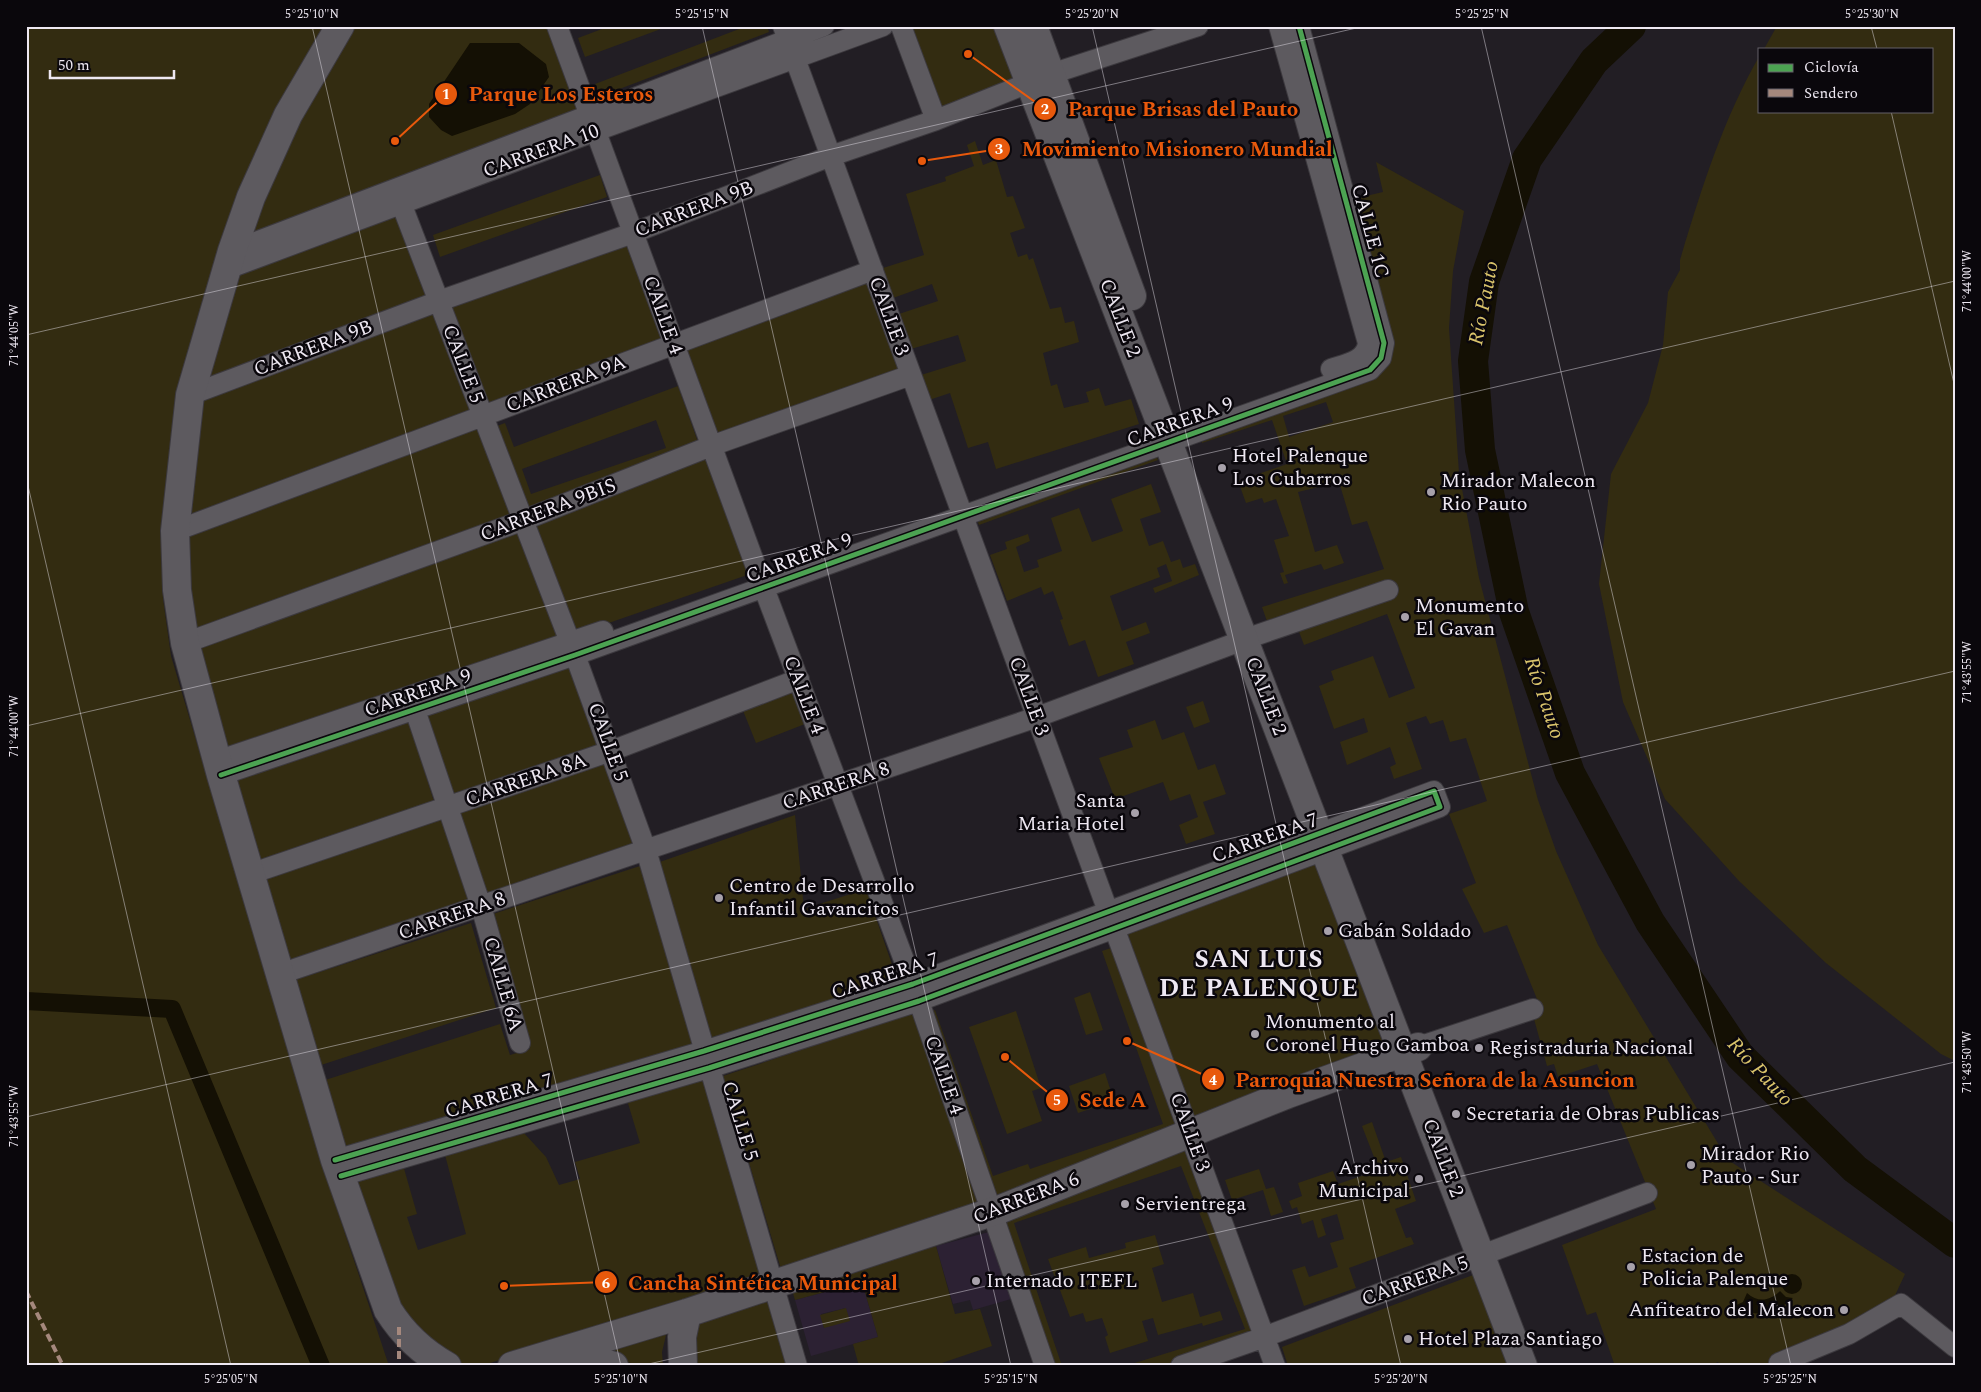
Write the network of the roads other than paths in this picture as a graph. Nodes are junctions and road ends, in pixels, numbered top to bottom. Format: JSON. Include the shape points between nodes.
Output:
{"nodes":[{"id":1,"x":340,"y":26,"type":"edge"},
{"id":2,"x":557,"y":26,"type":"edge"},
{"id":3,"x":824,"y":26,"type":"edge"},
{"id":4,"x":884,"y":26,"type":"edge"},
{"id":5,"x":901,"y":26,"type":"edge"},
{"id":6,"x":1008,"y":26,"type":"edge"},
{"id":7,"x":1033,"y":26,"type":"edge"},
{"id":8,"x":1198,"y":26,"type":"edge"},
{"id":9,"x":1280,"y":26,"type":"edge"},
{"id":10,"x":1299,"y":26,"type":"edge"},
{"id":11,"x":789,"y":41,"type":"edge"},
{"id":12,"x":1040,"y":78,"type":"junction"},
{"id":13,"x":936,"y":120,"type":"junction"},
{"id":14,"x":593,"y":123,"type":"junction"},
{"id":15,"x":831,"y":156,"type":"junction"},
{"id":16,"x":399,"y":197,"type":"junction"},
{"id":17,"x":633,"y":233,"type":"junction"},
{"id":18,"x":230,"y":260,"type":"junction"},
{"id":19,"x":872,"y":270,"type":"junction"},
{"id":20,"x":439,"y":302,"type":"junction"},
{"id":21,"x":674,"y":344,"type":"junction"},
{"id":22,"x":1374,"y":356,"type":"junction"},
{"id":23,"x":912,"y":376,"type":"junction"},
{"id":24,"x":190,"y":395,"type":"junction"},
{"id":25,"x":483,"y":416,"type":"junction"},
{"id":26,"x":1173,"y":434,"type":"junction"},
{"id":27,"x":711,"y":446,"type":"junction"},
{"id":28,"x":961,"y":510,"type":"junction"},
{"id":29,"x":524,"y":520,"type":"junction"},
{"id":30,"x":175,"y":531,"type":"junction"},
{"id":31,"x":761,"y":581,"type":"junction"},
{"id":32,"x":1388,"y":590,"type":"dead end"},
{"id":33,"x":1251,"y":638,"type":"junction"},
{"id":34,"x":184,"y":643,"type":"junction"},
{"id":35,"x":573,"y":648,"type":"junction"},
{"id":36,"x":799,"y":679,"type":"junction"},
{"id":37,"x":412,"y":703,"type":"junction"},
{"id":38,"x":1037,"y":717,"type":"junction"},
{"id":39,"x":611,"y":751,"type":"junction"},
{"id":40,"x":219,"y":768,"type":"junction"},
{"id":41,"x":839,"y":786,"type":"junction"},
{"id":42,"x":1437,"y":799,"type":"dead end"},
{"id":43,"x":447,"y":806,"type":"junction"},
{"id":44,"x":1330,"y":839,"type":"junction"},
{"id":45,"x":646,"y":850,"type":"junction"},
{"id":46,"x":250,"y":874,"type":"junction"},
{"id":47,"x":480,"y":906,"type":"junction"},
{"id":48,"x":1112,"y":920,"type":"junction"},
{"id":49,"x":280,"y":974,"type":"junction"},
{"id":50,"x":916,"y":992,"type":"junction"},
{"id":51,"x":1533,"y":1009,"type":"dead end"},
{"id":52,"x":520,"y":1044,"type":"dead end"},
{"id":53,"x":1410,"y":1050,"type":"junction"},
{"id":54,"x":706,"y":1060,"type":"junction"},
{"id":55,"x":1190,"y":1134,"type":"junction"},
{"id":56,"x":338,"y":1168,"type":"junction"},
{"id":57,"x":1647,"y":1193,"type":"dead end"},
{"id":58,"x":992,"y":1212,"type":"junction"},
{"id":59,"x":1487,"y":1254,"type":"junction"},
{"id":60,"x":773,"y":1284,"type":"junction"},
{"id":61,"x":688,"y":1313,"type":"junction"},
{"id":62,"x":1265,"y":1337,"type":"junction"},
{"id":63,"x":1955,"y":1347,"type":"edge"},
{"id":64,"x":563,"y":1351,"type":"junction"},
{"id":65,"x":1780,"y":1364,"type":"edge"},
{"id":66,"x":447,"y":1366,"type":"edge"},
{"id":67,"x":512,"y":1366,"type":"edge"},
{"id":68,"x":614,"y":1366,"type":"edge"},
{"id":69,"x":683,"y":1366,"type":"edge"},
{"id":70,"x":797,"y":1366,"type":"edge"},
{"id":71,"x":1045,"y":1366,"type":"edge"},
{"id":72,"x":1180,"y":1366,"type":"edge"},
{"id":73,"x":1275,"y":1366,"type":"edge"},
{"id":74,"x":1523,"y":1366,"type":"edge"},
{"id":75,"x":1537,"y":1366,"type":"edge"}],
"edges":[{"from":1,"to":18,"type":"street","via":[[288,115],[251,197]]},
{"from":2,"to":14,"type":"street","name":"CALLE 4"},
{"from":3,"to":11,"type":"street","name":"CARRERA 10"},
{"from":4,"to":11,"type":"street","name":"CARRERA 10"},
{"from":5,"to":13,"type":"street"},
{"from":6,"to":12,"type":"street","name":"CALLE 2"},
{"from":7,"to":12,"type":"street","name":"CALLE 2"},
{"from":8,"to":12,"type":"street","name":"CARRERA 9B"},
{"from":9,"to":22,"type":"street","name":"CALLE 1C"},
{"from":10,"to":22,"type":"street","name":"CALLE 1C","via":[[1384,343]]},
{"from":11,"to":14,"type":"street","name":"CARRERA 10"},
{"from":11,"to":15,"type":"street","name":"CALLE 3"},
{"from":12,"to":13,"type":"street","name":"CARRERA 9B"},
{"from":12,"to":26,"type":"street","name":"CALLE 2"},
{"from":13,"to":15,"type":"street","name":"CARRERA 9B"},
{"from":14,"to":16,"type":"street","name":"CARRERA 10"},
{"from":14,"to":17,"type":"street","name":"CALLE 4"},
{"from":15,"to":17,"type":"street","name":"CARRERA 9B"},
{"from":15,"to":19,"type":"street","name":"CALLE 3"},
{"from":16,"to":18,"type":"street","name":"CARRERA 10"},
{"from":16,"to":20,"type":"street","name":"CALLE 5"},
{"from":17,"to":20,"type":"street","name":"CARRERA 9B"},
{"from":17,"to":21,"type":"street","name":"CALLE 4"},
{"from":18,"to":24,"type":"street"},
{"from":19,"to":21,"type":"street","name":"CARRERA 9A"},
{"from":19,"to":23,"type":"street","name":"CALLE 3"},
{"from":20,"to":24,"type":"street","name":"CARRERA 9B"},
{"from":20,"to":25,"type":"street","name":"CALLE 5"},
{"from":21,"to":25,"type":"street","name":"CARRERA 9A"},
{"from":21,"to":27,"type":"street","name":"CALLE 4"},
{"from":22,"to":26,"type":"street","name":"CARRERA 9","via":[[1370,370]]},
{"from":23,"to":27,"type":"street","name":"CARRERA 9BIS"},
{"from":23,"to":28,"type":"street","name":"CALLE 3"},
{"from":24,"to":30,"type":"street"},
{"from":25,"to":29,"type":"street","name":"CALLE 5"},
{"from":25,"to":30,"type":"street","name":"CARRERA 9A"},
{"from":26,"to":28,"type":"street","name":"CARRERA 9"},
{"from":26,"to":33,"type":"street","name":"CALLE 2"},
{"from":27,"to":29,"type":"street","name":"CARRERA 9BIS"},
{"from":27,"to":31,"type":"street","name":"CALLE 4"},
{"from":28,"to":31,"type":"street","name":"CARRERA 9"},
{"from":28,"to":38,"type":"street","name":"CALLE 3"},
{"from":29,"to":34,"type":"street","name":"CARRERA 9BIS"},
{"from":29,"to":35,"type":"street","name":"CALLE 5"},
{"from":30,"to":34,"type":"street","via":[[177,590]]},
{"from":31,"to":35,"type":"street","name":"CARRERA 9"},
{"from":31,"to":36,"type":"street","name":"CALLE 4"},
{"from":32,"to":33,"type":"street","name":"CARRERA 8"},
{"from":33,"to":38,"type":"street","name":"CARRERA 8"},
{"from":33,"to":44,"type":"street","name":"CALLE 2"},
{"from":34,"to":40,"type":"street"},
{"from":35,"to":37,"type":"street","name":"CARRERA 9"},
{"from":35,"to":39,"type":"street","name":"CALLE 5"},
{"from":36,"to":39,"type":"street","name":"CARRERA 8A"},
{"from":36,"to":41,"type":"street","name":"CALLE 4"},
{"from":37,"to":40,"type":"street","name":"CARRERA 9"},
{"from":37,"to":43,"type":"street","name":"CALLE 6A"},
{"from":38,"to":41,"type":"street","name":"CARRERA 8"},
{"from":38,"to":48,"type":"street","name":"CALLE 3"},
{"from":39,"to":43,"type":"street","name":"CARRERA 8A"},
{"from":39,"to":45,"type":"street","name":"CALLE 5"},
{"from":40,"to":46,"type":"street"},
{"from":41,"to":45,"type":"street","name":"CARRERA 8"},
{"from":41,"to":50,"type":"street","name":"CALLE 4"},
{"from":42,"to":44,"type":"street","name":"CARRERA 7"},
{"from":43,"to":46,"type":"street","name":"CARRERA 8A"},
{"from":43,"to":47,"type":"street","name":"CALLE 6A"},
{"from":44,"to":48,"type":"street","name":"CARRERA 7"},
{"from":44,"to":53,"type":"street","name":"CALLE 2"},
{"from":45,"to":47,"type":"street","name":"CARRERA 8"},
{"from":45,"to":54,"type":"street","name":"CALLE 5"},
{"from":46,"to":49,"type":"street"},
{"from":47,"to":49,"type":"street","name":"CARRERA 8"},
{"from":47,"to":52,"type":"street","name":"CALLE 6A"},
{"from":48,"to":50,"type":"street","name":"CARRERA 7"},
{"from":48,"to":55,"type":"street","name":"CALLE 3"},
{"from":49,"to":56,"type":"street"},
{"from":50,"to":54,"type":"street","name":"CARRERA 7"},
{"from":50,"to":58,"type":"street","name":"CALLE 4"},
{"from":51,"to":53,"type":"street","name":"CARRERA 6"},
{"from":53,"to":55,"type":"street","name":"CARRERA 6"},
{"from":53,"to":59,"type":"street","name":"CALLE 2"},
{"from":54,"to":56,"type":"street","name":"CARRERA 7"},
{"from":54,"to":60,"type":"street","name":"CALLE 5"},
{"from":55,"to":58,"type":"street","name":"CARRERA 6"},
{"from":55,"to":62,"type":"street","name":"CALLE 3"},
{"from":56,"to":66,"type":"street","via":[[388,1310],[414,1344]]},
{"from":57,"to":59,"type":"street","name":"CARRERA 5"},
{"from":58,"to":60,"type":"street","name":"CARRERA 6"},
{"from":58,"to":71,"type":"street","name":"CALLE 4"},
{"from":59,"to":62,"type":"street","name":"CARRERA 5"},
{"from":59,"to":74,"type":"street","name":"CALLE 2"},
{"from":59,"to":75,"type":"street","name":"CALLE 2"},
{"from":60,"to":61,"type":"street","name":"CARRERA 6"},
{"from":60,"to":70,"type":"street","name":"CALLE 5"},
{"from":61,"to":64,"type":"street","name":"CARRERA 6"},
{"from":61,"to":69,"type":"street","via":[[682,1337]]},
{"from":62,"to":72,"type":"street","name":"CARRERA 5"},
{"from":62,"to":73,"type":"street","name":"CALLE 3"},
{"from":63,"to":65,"type":"street","via":[[1901,1304],[1849,1334]]},
{"from":64,"to":67,"type":"street","name":"CARRERA 6"},
{"from":64,"to":68,"type":"street"}]}
